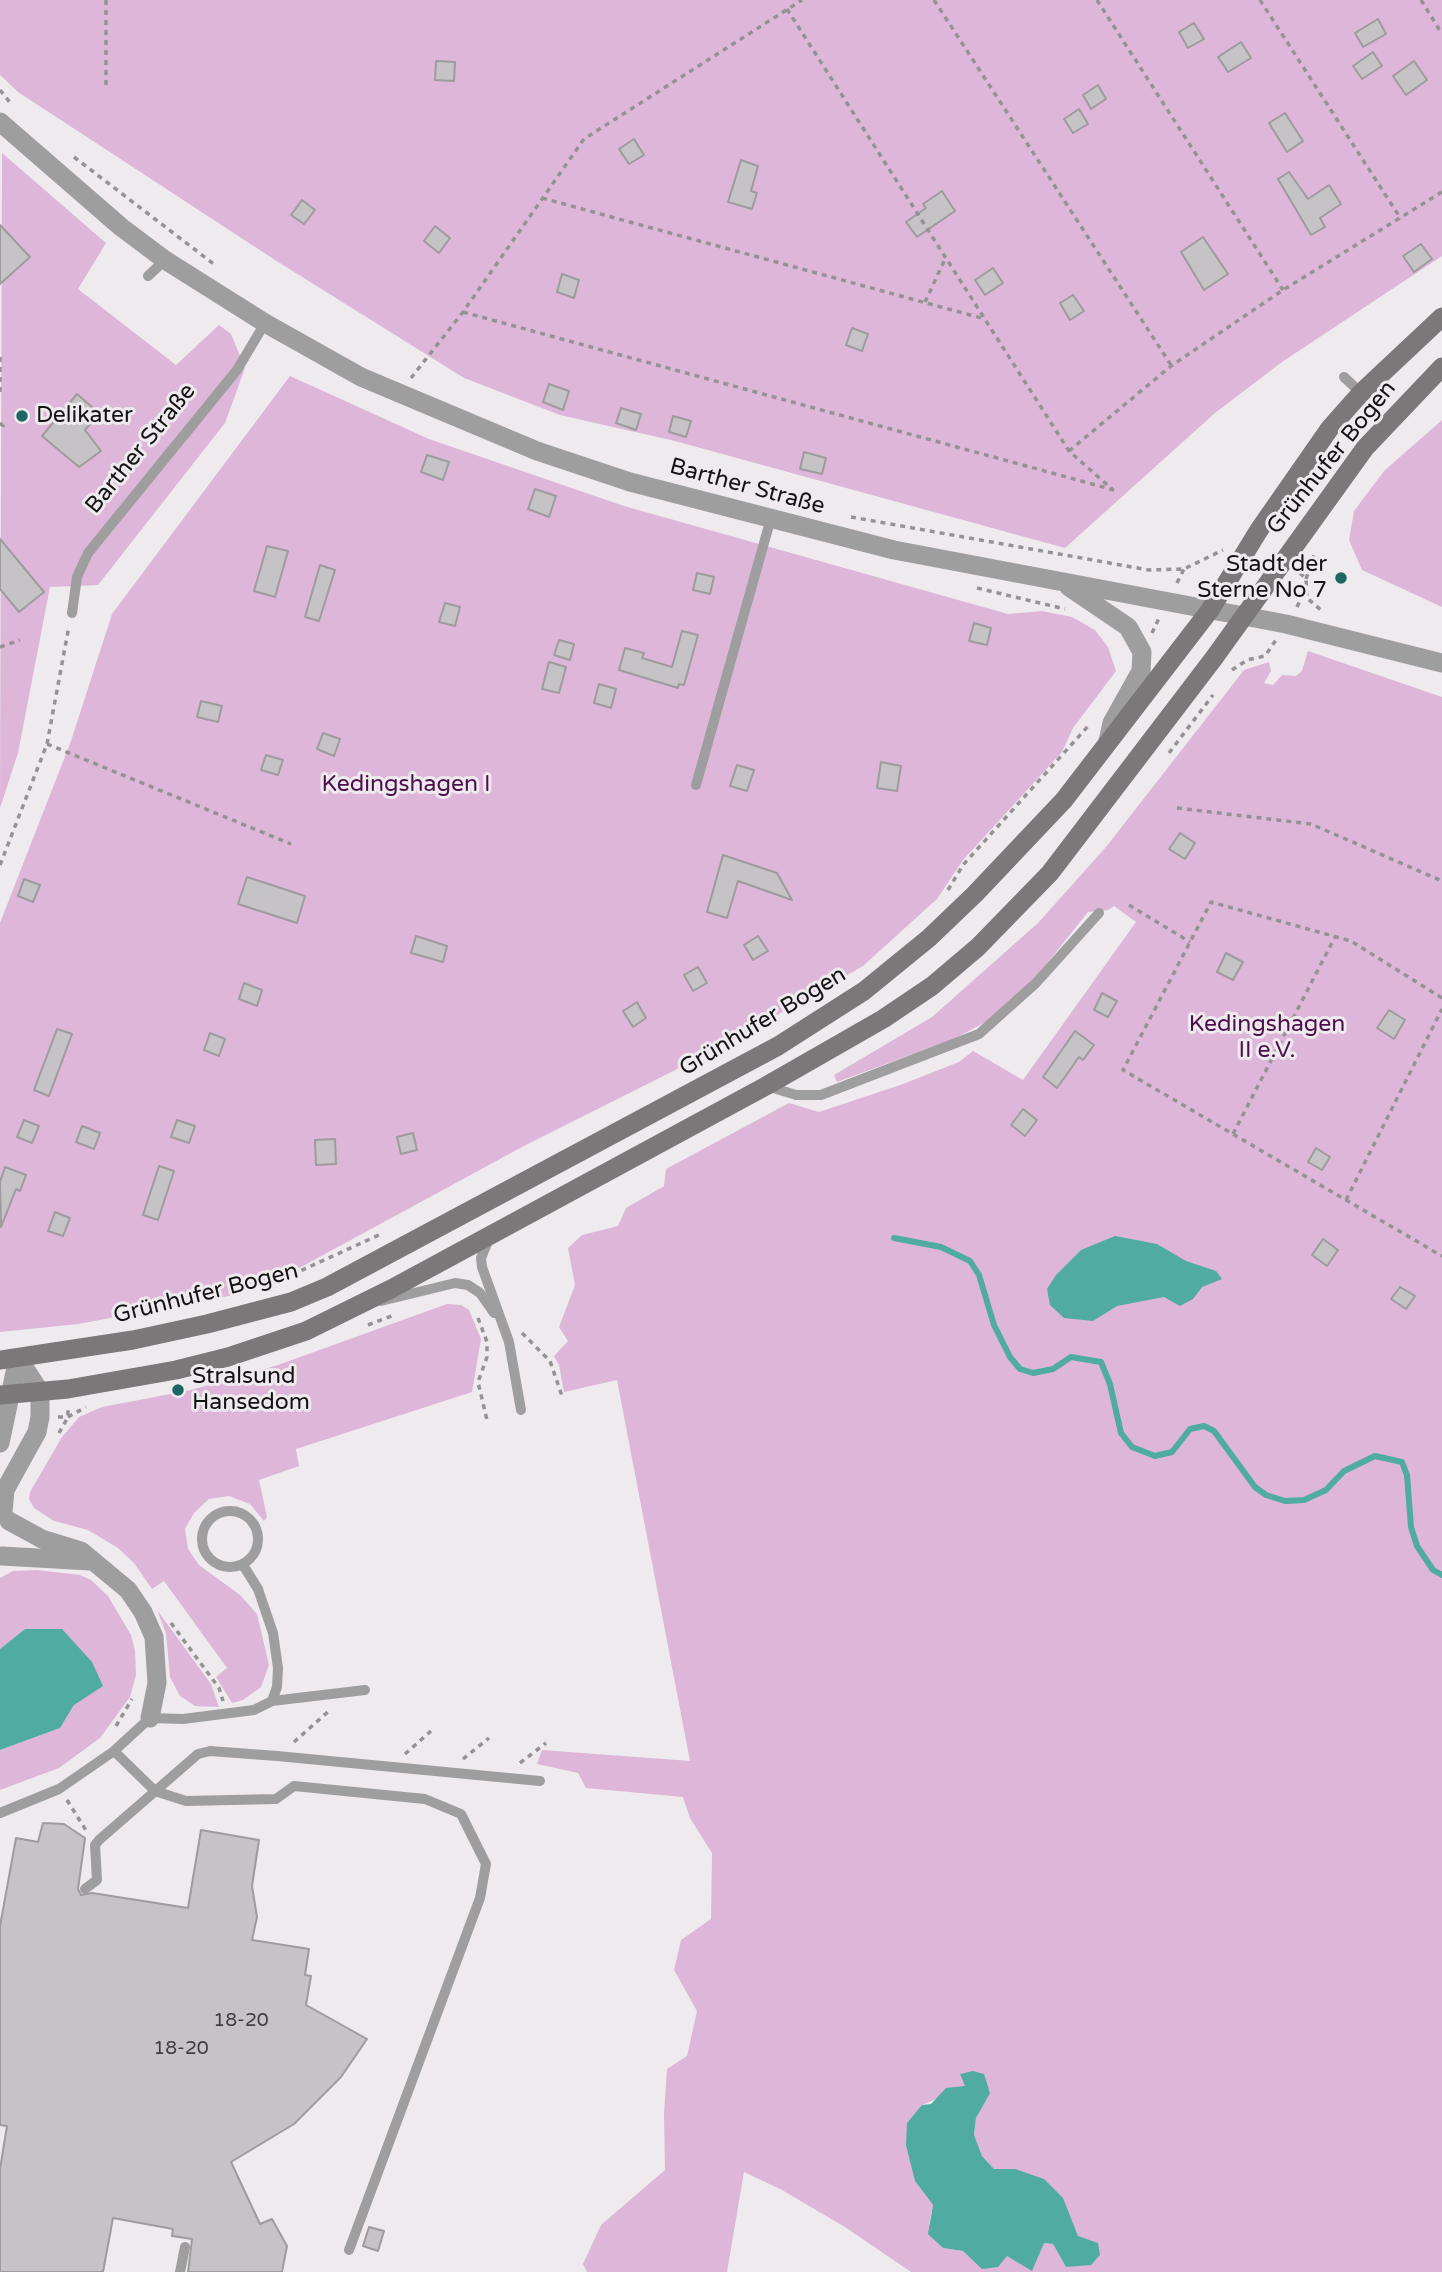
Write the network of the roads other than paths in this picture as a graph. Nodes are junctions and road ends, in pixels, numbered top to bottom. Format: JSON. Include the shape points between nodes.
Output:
{"nodes":[{"id":1,"x":0,"y":122,"type":"edge"},
{"id":2,"x":165,"y":260,"type":"junction"},
{"id":3,"x":148,"y":276,"type":"dead end"},
{"id":4,"x":1442,"y":317,"type":"edge"},
{"id":5,"x":265,"y":323,"type":"junction"},
{"id":6,"x":1442,"y":367,"type":"edge"},
{"id":7,"x":1343,"y":377,"type":"dead end"},
{"id":8,"x":1361,"y":393,"type":"junction"},
{"id":9,"x":771,"y":518,"type":"junction"},
{"id":10,"x":1062,"y":583,"type":"junction"},
{"id":11,"x":1210,"y":610,"type":"junction"},
{"id":12,"x":72,"y":613,"type":"road end"},
{"id":13,"x":1243,"y":616,"type":"junction"},
{"id":14,"x":1442,"y":663,"type":"edge"},
{"id":15,"x":1106,"y":748,"type":"junction"},
{"id":16,"x":696,"y":785,"type":"dead end"},
{"id":17,"x":1099,"y":913,"type":"dead end"},
{"id":18,"x":766,"y":1086,"type":"junction"},
{"id":19,"x":494,"y":1231,"type":"junction"},
{"id":20,"x":362,"y":1303,"type":"junction"},
{"id":21,"x":509,"y":1342,"type":"junction"},
{"id":22,"x":9,"y":1359,"type":"edge"},
{"id":23,"x":40,"y":1392,"type":"junction"},
{"id":24,"x":4,"y":1395,"type":"edge"},
{"id":25,"x":521,"y":1410,"type":"dead end"},
{"id":26,"x":0,"y":1443,"type":"edge"},
{"id":27,"x":4,"y":1514,"type":"edge"},
{"id":28,"x":1,"y":1557,"type":"edge"},
{"id":29,"x":91,"y":1561,"type":"junction"},
{"id":30,"x":243,"y":1565,"type":"junction"},
{"id":31,"x":365,"y":1690,"type":"dead end"},
{"id":32,"x":272,"y":1700,"type":"junction"},
{"id":33,"x":150,"y":1718,"type":"junction"},
{"id":34,"x":114,"y":1751,"type":"junction"},
{"id":35,"x":540,"y":1781,"type":"dead end"},
{"id":36,"x":155,"y":1791,"type":"junction"},
{"id":37,"x":0,"y":1813,"type":"edge"},
{"id":38,"x":85,"y":1889,"type":"dead end"},
{"id":39,"x":185,"y":2247,"type":"dead end"},
{"id":40,"x":349,"y":2250,"type":"dead end"},
{"id":41,"x":180,"y":2272,"type":"edge"}],
"edges":[{"from":1,"to":2,"type":"street","name":"Barther Straße","via":[[80,195]]},
{"from":2,"to":3,"type":"lane"},
{"from":2,"to":5,"type":"street","name":"Barther Straße"},
{"from":4,"to":8,"type":"main road","name":"Grünhufer Bogen"},
{"from":5,"to":9,"type":"street","name":"Barther Straße","via":[[372,382],[537,451],[631,482]]},
{"from":5,"to":12,"type":"lane","name":"Barther Straße","via":[[237,370],[88,553],[77,577]]},
{"from":6,"to":13,"type":"main road","name":"Grünhufer Bogen","via":[[1365,448]]},
{"from":7,"to":8,"type":"lane"},
{"from":8,"to":11,"type":"main road","name":"Grünhufer Bogen","via":[[1291,482]]},
{"from":9,"to":10,"type":"street","name":"Barther Straße","via":[[894,550]]},
{"from":9,"to":16,"type":"lane"},
{"from":10,"to":11,"type":"street","name":"Barther Straße"},
{"from":10,"to":15,"type":"street","via":[[1128,627],[1142,652],[1141,671],[1112,723]]},
{"from":11,"to":13,"type":"street","name":"Barther Straße"},
{"from":11,"to":15,"type":"main road","name":"Grünhufer Bogen"},
{"from":13,"to":14,"type":"street","name":"Barther Straße"},
{"from":13,"to":18,"type":"main road","name":"Grünhufer Bogen","via":[[1087,826],[1011,916],[903,1006]]},
{"from":15,"to":22,"type":"main road","name":"Grünhufer Bogen","via":[[1028,841],[929,938],[864,990],[778,1046],[315,1292],[207,1324]]},
{"from":17,"to":18,"type":"lane","via":[[1036,984],[979,1034],[821,1095],[796,1095]]},
{"from":18,"to":19,"type":"main road","name":"Grünhufer Bogen"},
{"from":19,"to":20,"type":"main road","name":"Grünhufer Bogen"},
{"from":19,"to":21,"type":"lane","via":[[481,1258]]},
{"from":20,"to":21,"type":"lane","via":[[441,1284],[468,1285],[493,1310]]},
{"from":20,"to":23,"type":"main road","name":"Grünhufer Bogen","via":[[306,1331],[228,1357]]},
{"from":21,"to":25,"type":"lane"},
{"from":22,"to":23,"type":"street"},
{"from":22,"to":24,"type":"street"},
{"from":23,"to":24,"type":"main road","name":"Grünhufer Bogen"},
{"from":23,"to":27,"type":"street","via":[[37,1432],[9,1480]]},
{"from":24,"to":26,"type":"street"},
{"from":27,"to":28,"type":"street","via":[[11,1540]]},
{"from":27,"to":29,"type":"street","via":[[43,1539],[81,1551]]},
{"from":28,"to":29,"type":"street"},
{"from":29,"to":33,"type":"street","via":[[128,1590],[153,1637],[157,1683]]},
{"from":30,"to":30,"type":"lane","via":[[259,1544],[256,1526],[233,1510],[215,1514],[203,1529],[203,1548],[215,1563]]},
{"from":30,"to":32,"type":"lane","via":[[258,1589],[273,1633],[278,1668]]},
{"from":31,"to":32,"type":"lane"},
{"from":32,"to":33,"type":"lane","via":[[254,1710],[183,1719]]},
{"from":33,"to":34,"type":"lane"},
{"from":34,"to":36,"type":"lane"},
{"from":34,"to":37,"type":"lane","via":[[59,1789]]},
{"from":35,"to":36,"type":"lane","via":[[210,1751],[198,1754]]},
{"from":36,"to":38,"type":"lane","via":[[95,1845],[97,1880]]},
{"from":36,"to":40,"type":"lane","via":[[186,1801],[276,1799],[294,1786],[425,1799],[460,1814],[486,1864],[480,1898]]},
{"from":39,"to":41,"type":"lane"}]}
